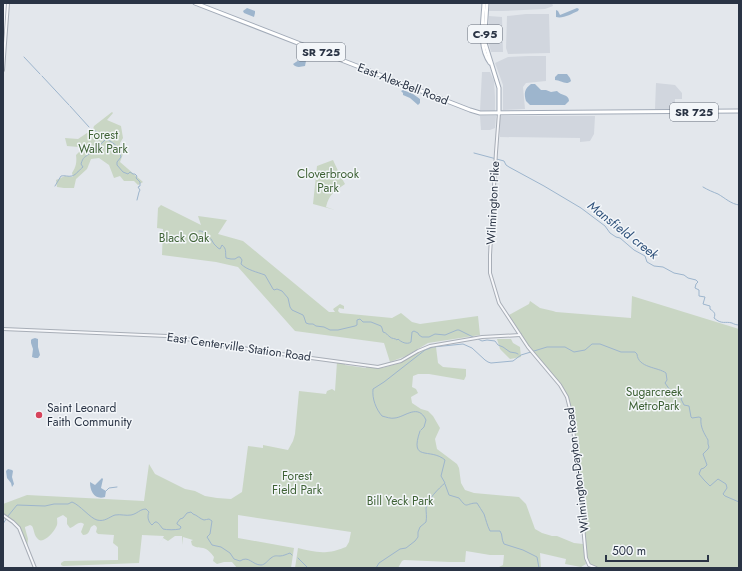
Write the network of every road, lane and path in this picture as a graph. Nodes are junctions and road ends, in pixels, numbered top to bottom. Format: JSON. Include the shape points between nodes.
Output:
{"nodes":[{"id":1,"x":6,"y":3,"type":"edge"},
{"id":2,"x":195,"y":3,"type":"edge"},
{"id":3,"x":485,"y":3,"type":"edge"},
{"id":4,"x":3,"y":33,"type":"edge"},
{"id":5,"x":492,"y":64,"type":"junction"},
{"id":6,"x":3,"y":70,"type":"edge"},
{"id":7,"x":739,"y":111,"type":"edge"},
{"id":8,"x":499,"y":113,"type":"junction"},
{"id":9,"x":3,"y":329,"type":"edge"},
{"id":10,"x":520,"y":335,"type":"junction"},
{"id":11,"x":3,"y":515,"type":"edge"},
{"id":12,"x":35,"y":568,"type":"edge"},
{"id":13,"x":596,"y":568,"type":"edge"}],
"edges":[{"from":1,"to":4,"type":"street"},
{"from":1,"to":6,"type":"street"},
{"from":2,"to":8,"type":"main road","name":"East Alex-Bell Road","number":"SR 725","via":[[478,112]]},
{"from":3,"to":5,"type":"main road","name":"Wilmington Pike","number":"C-95","via":[[485,40]]},
{"from":3,"to":5,"type":"main road","name":"Wilmington Pike","number":"C-95","via":[[482,32],[484,50]]},
{"from":5,"to":8,"type":"main road","name":"Wilmington Pike","number":"C-95","via":[[499,88]]},
{"from":7,"to":8,"type":"main road","number":"SR 725"},
{"from":8,"to":10,"type":"street","name":"Wilmington Pike","via":[[490,271],[499,303]]},
{"from":9,"to":10,"type":"street","name":"East Centerville Station Road","via":[[167,336],[378,367],[401,361],[427,346],[477,337]]},
{"from":10,"to":13,"type":"street","name":"Wilmington-Dayton Road","via":[[566,392],[577,461],[586,558],[589,565]]},
{"from":11,"to":12,"type":"street","via":[[20,531]]}]}
